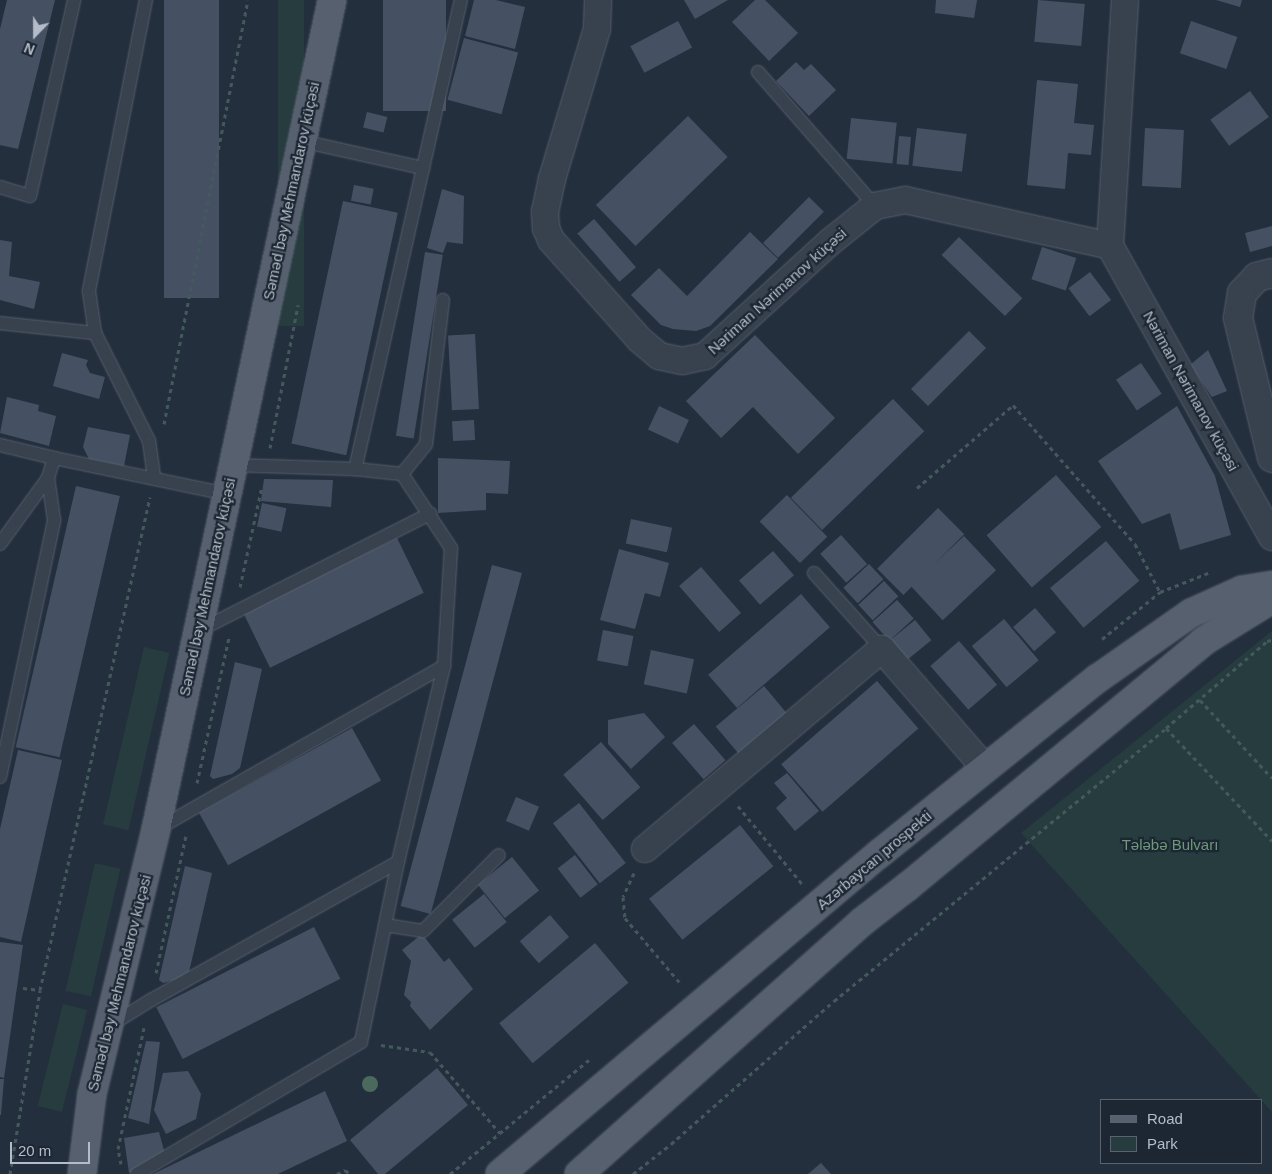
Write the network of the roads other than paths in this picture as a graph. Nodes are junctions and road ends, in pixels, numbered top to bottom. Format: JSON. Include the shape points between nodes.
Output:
{"nodes":[{"id":1,"x":74,"y":0,"type":"edge"},
{"id":2,"x":146,"y":0,"type":"edge"},
{"id":3,"x":332,"y":0,"type":"edge"},
{"id":4,"x":462,"y":0,"type":"edge"},
{"id":5,"x":598,"y":0,"type":"edge"},
{"id":6,"x":1125,"y":0,"type":"edge"},
{"id":7,"x":758,"y":72,"type":"dead end"},
{"id":8,"x":302,"y":141,"type":"junction"},
{"id":9,"x":423,"y":168,"type":"junction"},
{"id":10,"x":0,"y":187,"type":"edge"},
{"id":11,"x":875,"y":206,"type":"junction"},
{"id":12,"x":1110,"y":246,"type":"junction"},
{"id":13,"x":1272,"y":273,"type":"edge"},
{"id":14,"x":443,"y":300,"type":"dead end"},
{"id":15,"x":0,"y":323,"type":"edge"},
{"id":16,"x":95,"y":333,"type":"junction"},
{"id":17,"x":0,"y":445,"type":"edge"},
{"id":18,"x":54,"y":458,"type":"junction"},
{"id":19,"x":1272,"y":458,"type":"edge"},
{"id":20,"x":232,"y":465,"type":"junction"},
{"id":21,"x":355,"y":469,"type":"junction"},
{"id":22,"x":402,"y":474,"type":"junction"},
{"id":23,"x":48,"y":478,"type":"junction"},
{"id":24,"x":154,"y":478,"type":"junction"},
{"id":25,"x":226,"y":494,"type":"junction"},
{"id":26,"x":430,"y":514,"type":"junction"},
{"id":27,"x":1272,"y":536,"type":"edge"},
{"id":28,"x":0,"y":544,"type":"edge"},
{"id":29,"x":814,"y":573,"type":"dead end"},
{"id":30,"x":1272,"y":585,"type":"edge"},
{"id":31,"x":1272,"y":599,"type":"edge"},
{"id":32,"x":196,"y":632,"type":"junction"},
{"id":33,"x":882,"y":649,"type":"junction"},
{"id":34,"x":444,"y":666,"type":"junction"},
{"id":35,"x":985,"y":768,"type":"junction"},
{"id":36,"x":0,"y":777,"type":"edge"},
{"id":37,"x":156,"y":829,"type":"junction"},
{"id":38,"x":645,"y":849,"type":"road end"},
{"id":39,"x":879,"y":854,"type":"junction"},
{"id":40,"x":499,"y":855,"type":"dead end"},
{"id":41,"x":398,"y":862,"type":"junction"},
{"id":42,"x":907,"y":887,"type":"junction"},
{"id":43,"x":385,"y":925,"type":"junction"},
{"id":44,"x":110,"y":1025,"type":"junction"},
{"id":45,"x":82,"y":1174,"type":"edge"},
{"id":46,"x":137,"y":1174,"type":"edge"},
{"id":47,"x":500,"y":1174,"type":"edge"},
{"id":48,"x":579,"y":1174,"type":"edge"}],
"edges":[{"from":1,"to":10,"type":"lane","via":[[30,196]]},
{"from":2,"to":16,"type":"lane","via":[[89,291]]},
{"from":3,"to":8,"type":"main road","name":"Səməd bəy Mehmandarov küçəsi"},
{"from":4,"to":9,"type":"lane"},
{"from":5,"to":11,"type":"street","name":"Nəriman Nərimanov küçəsi","via":[[597,29],[552,179],[545,211],[546,228],[551,240],[658,356],[682,361],[705,356],[830,242]]},
{"from":6,"to":12,"type":"street"},
{"from":7,"to":11,"type":"lane"},
{"from":8,"to":9,"type":"lane"},
{"from":8,"to":20,"type":"main road","name":"Səməd bəy Mehmandarov küçəsi"},
{"from":9,"to":21,"type":"lane"},
{"from":11,"to":12,"type":"street","name":"Nəriman Nərimanov küçəsi","via":[[905,200]]},
{"from":12,"to":27,"type":"street","name":"Nəriman Nərimanov küçəsi"},
{"from":13,"to":19,"type":"street","via":[[1257,277],[1242,293],[1238,318]]},
{"from":14,"to":22,"type":"lane","via":[[426,444]]},
{"from":15,"to":16,"type":"lane"},
{"from":16,"to":24,"type":"lane","via":[[149,441]]},
{"from":17,"to":18,"type":"lane"},
{"from":18,"to":23,"type":"lane"},
{"from":18,"to":24,"type":"lane"},
{"from":20,"to":21,"type":"lane"},
{"from":20,"to":25,"type":"main road","name":"Səməd bəy Mehmandarov küçəsi"},
{"from":21,"to":22,"type":"lane"},
{"from":22,"to":26,"type":"lane"},
{"from":23,"to":28,"type":"lane"},
{"from":23,"to":36,"type":"lane","via":[[54,520]]},
{"from":24,"to":25,"type":"lane"},
{"from":25,"to":32,"type":"main road","name":"Səməd bəy Mehmandarov küçəsi"},
{"from":26,"to":32,"type":"lane"},
{"from":26,"to":34,"type":"lane","via":[[451,548]]},
{"from":29,"to":33,"type":"lane"},
{"from":30,"to":35,"type":"main road","name":"Azərbaycan prospekti","via":[[1242,590],[1191,613],[1097,679]]},
{"from":31,"to":42,"type":"main road","via":[[1204,641]]},
{"from":32,"to":37,"type":"main road","name":"Səməd bəy Mehmandarov küçəsi"},
{"from":33,"to":35,"type":"street"},
{"from":33,"to":38,"type":"street"},
{"from":34,"to":37,"type":"lane"},
{"from":34,"to":41,"type":"lane"},
{"from":35,"to":39,"type":"main road","name":"Azərbaycan prospekti"},
{"from":37,"to":44,"type":"main road","name":"Səməd bəy Mehmandarov küçəsi"},
{"from":39,"to":42,"type":"main road"},
{"from":39,"to":47,"type":"main road","name":"Azərbaycan prospekti"},
{"from":40,"to":43,"type":"lane","via":[[422,932]]},
{"from":41,"to":43,"type":"lane"},
{"from":41,"to":44,"type":"lane"},
{"from":42,"to":48,"type":"main road","via":[[863,921]]},
{"from":43,"to":46,"type":"lane","via":[[361,1042]]},
{"from":44,"to":45,"type":"main road","name":"Səməd bəy Mehmandarov küçəsi","via":[[92,1094]]}]}
